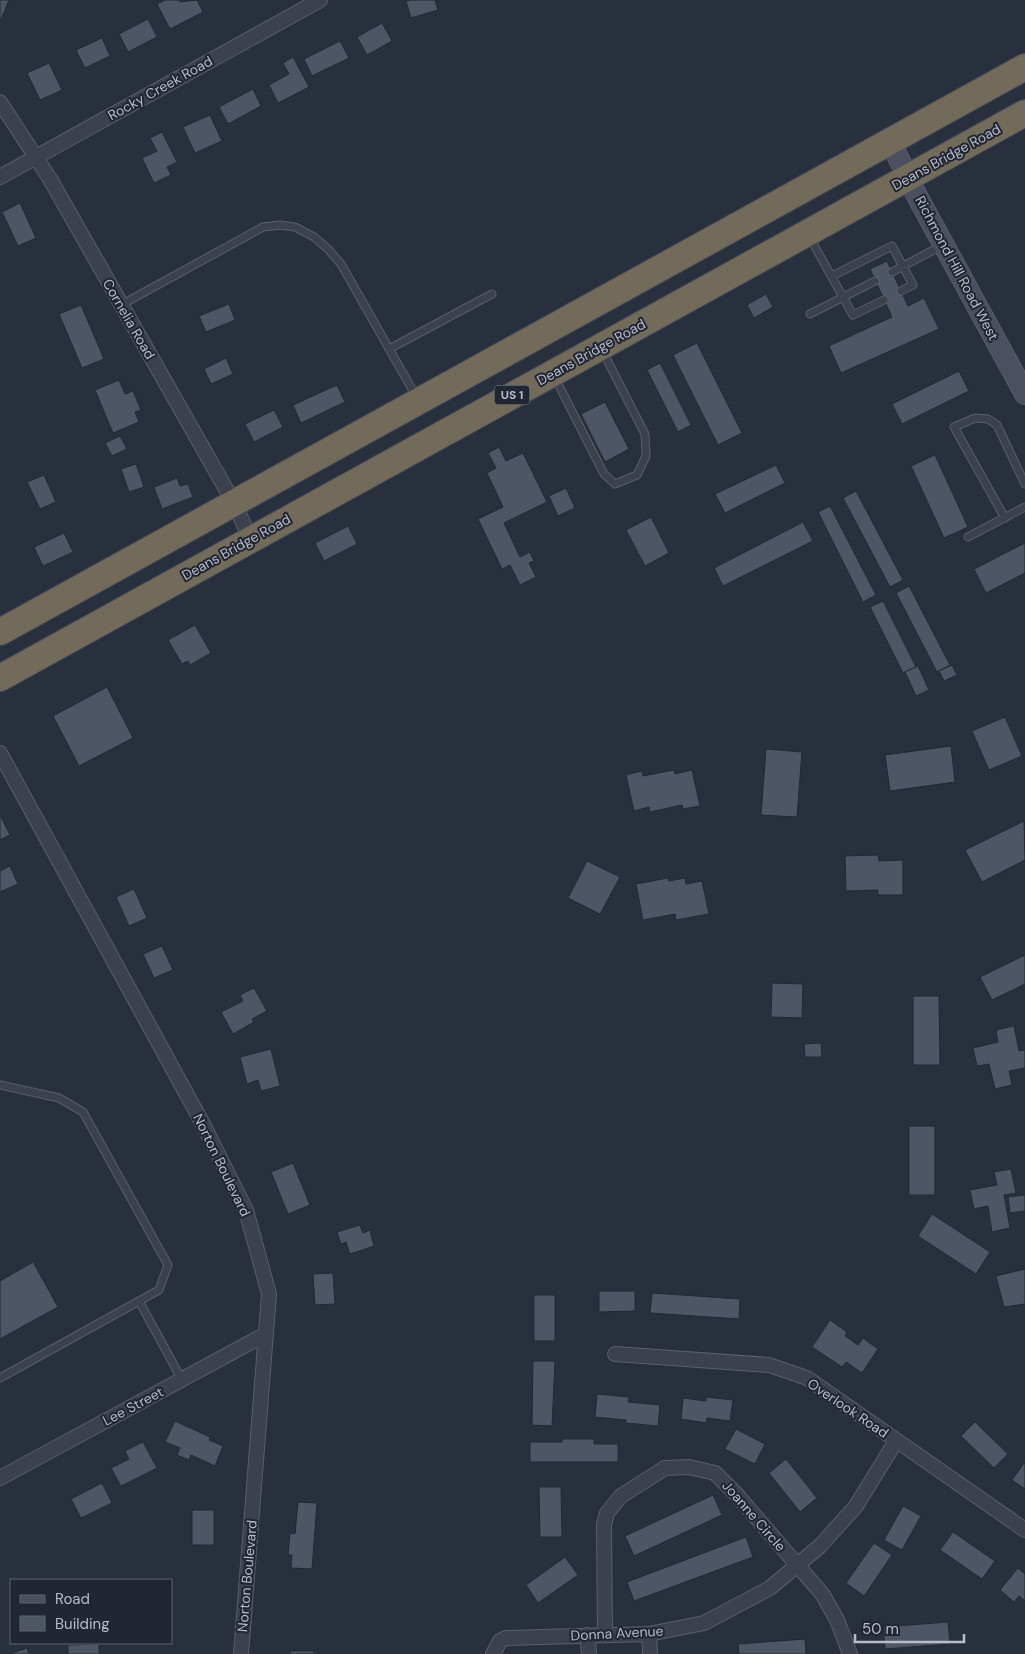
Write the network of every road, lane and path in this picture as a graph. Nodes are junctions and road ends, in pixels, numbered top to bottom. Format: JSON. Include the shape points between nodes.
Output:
{"nodes":[{"id":1,"x":320,"y":0,"type":"edge"},
{"id":2,"x":1025,"y":67,"type":"edge"},
{"id":3,"x":0,"y":102,"type":"edge"},
{"id":4,"x":1025,"y":113,"type":"edge"},
{"id":5,"x":890,"y":142,"type":"junction"},
{"id":6,"x":36,"y":157,"type":"junction"},
{"id":7,"x":0,"y":177,"type":"edge"},
{"id":8,"x":908,"y":178,"type":"junction"},
{"id":9,"x":807,"y":233,"type":"junction"},
{"id":10,"x":944,"y":245,"type":"junction"},
{"id":11,"x":904,"y":266,"type":"junction"},
{"id":12,"x":892,"y":272,"type":"dead end"},
{"id":13,"x":832,"y":276,"type":"junction"},
{"id":14,"x":876,"y":281,"type":"dead end"},
{"id":15,"x":901,"y":291,"type":"dead end"},
{"id":16,"x":492,"y":294,"type":"dead end"},
{"id":17,"x":844,"y":297,"type":"junction"},
{"id":18,"x":884,"y":300,"type":"dead end"},
{"id":19,"x":121,"y":305,"type":"junction"},
{"id":20,"x":810,"y":314,"type":"dead end"},
{"id":21,"x":601,"y":347,"type":"junction"},
{"id":22,"x":389,"y":349,"type":"junction"},
{"id":23,"x":553,"y":373,"type":"junction"},
{"id":24,"x":1025,"y":394,"type":"edge"},
{"id":25,"x":419,"y":402,"type":"junction"},
{"id":26,"x":1025,"y":484,"type":"edge"},
{"id":27,"x":234,"y":504,"type":"junction"},
{"id":28,"x":1025,"y":507,"type":"edge"},
{"id":29,"x":1005,"y":518,"type":"junction"},
{"id":30,"x":968,"y":537,"type":"dead end"},
{"id":31,"x":251,"y":540,"type":"junction"},
{"id":32,"x":0,"y":632,"type":"edge"},
{"id":33,"x":0,"y":678,"type":"edge"},
{"id":34,"x":0,"y":754,"type":"edge"},
{"id":35,"x":0,"y":1085,"type":"edge"},
{"id":36,"x":139,"y":1301,"type":"junction"},
{"id":37,"x":266,"y":1334,"type":"junction"},
{"id":38,"x":615,"y":1354,"type":"dead end"},
{"id":39,"x":0,"y":1378,"type":"edge"},
{"id":40,"x":182,"y":1380,"type":"junction"},
{"id":41,"x":896,"y":1441,"type":"junction"},
{"id":42,"x":0,"y":1478,"type":"edge"},
{"id":43,"x":1025,"y":1530,"type":"edge"},
{"id":44,"x":796,"y":1566,"type":"junction"},
{"id":45,"x":649,"y":1634,"type":"junction"},
{"id":46,"x":587,"y":1635,"type":"junction"},
{"id":47,"x":605,"y":1635,"type":"junction"},
{"id":48,"x":241,"y":1654,"type":"edge"},
{"id":49,"x":493,"y":1654,"type":"edge"},
{"id":50,"x":589,"y":1654,"type":"edge"},
{"id":51,"x":650,"y":1654,"type":"edge"},
{"id":52,"x":850,"y":1654,"type":"edge"}],
"edges":[{"from":1,"to":6,"type":"street","name":"Rocky Creek Road"},
{"from":2,"to":5,"type":"highway"},
{"from":3,"to":6,"type":"street","name":"Cornelia Road"},
{"from":4,"to":8,"type":"highway","name":"Deans Bridge Road","number":"US 1"},
{"from":5,"to":8,"type":"street","name":"Richmond Hill Road West"},
{"from":5,"to":25,"type":"highway"},
{"from":6,"to":7,"type":"street","name":"Rocky Creek Road"},
{"from":6,"to":19,"type":"street","name":"Cornelia Road"},
{"from":8,"to":9,"type":"highway","name":"Deans Bridge Road","number":"US 1"},
{"from":8,"to":10,"type":"street","name":"Richmond Hill Road West"},
{"from":9,"to":13,"type":"lane"},
{"from":9,"to":21,"type":"highway","name":"Deans Bridge Road","number":"US 1"},
{"from":10,"to":11,"type":"lane"},
{"from":10,"to":24,"type":"street","name":"Richmond Hill Road West"},
{"from":11,"to":12,"type":"lane"},
{"from":11,"to":13,"type":"lane","via":[[892,246]]},
{"from":11,"to":15,"type":"lane","via":[[914,285]]},
{"from":13,"to":17,"type":"lane"},
{"from":14,"to":17,"type":"lane"},
{"from":16,"to":22,"type":"lane"},
{"from":17,"to":18,"type":"lane","via":[[854,315]]},
{"from":17,"to":20,"type":"lane"},
{"from":19,"to":22,"type":"lane","via":[[263,227],[295,227],[314,237],[341,264]]},
{"from":19,"to":27,"type":"street","name":"Cornelia Road"},
{"from":21,"to":23,"type":"highway","name":"Deans Bridge Road","number":"US 1"},
{"from":21,"to":23,"type":"lane","via":[[645,434],[646,456],[637,475],[615,484],[604,474]]},
{"from":22,"to":25,"type":"lane"},
{"from":23,"to":31,"type":"highway","name":"Deans Bridge Road","number":"US 1"},
{"from":25,"to":27,"type":"highway"},
{"from":26,"to":29,"type":"lane","via":[[997,425],[988,419],[975,418],[954,427]]},
{"from":27,"to":31,"type":"street","name":"Cornelia Road"},
{"from":27,"to":32,"type":"highway"},
{"from":28,"to":29,"type":"lane"},
{"from":29,"to":30,"type":"lane"},
{"from":31,"to":33,"type":"highway","name":"Deans Bridge Road","number":"US 1"},
{"from":34,"to":37,"type":"street","name":"Norton Boulevard","via":[[200,1117],[246,1210],[269,1294]]},
{"from":35,"to":36,"type":"lane","via":[[59,1098],[83,1112],[168,1265],[158,1290]]},
{"from":36,"to":39,"type":"lane"},
{"from":36,"to":40,"type":"lane"},
{"from":37,"to":40,"type":"street","name":"Lee Street"},
{"from":37,"to":48,"type":"street","name":"Norton Boulevard"},
{"from":38,"to":41,"type":"street","name":"Overlook Road","via":[[769,1365],[807,1378]]},
{"from":40,"to":42,"type":"street","name":"Lee Street"},
{"from":41,"to":43,"type":"street","name":"Overlook Road"},
{"from":41,"to":44,"type":"street","name":"Donna Avenue","via":[[856,1506],[820,1546]]},
{"from":44,"to":45,"type":"street","name":"Donna Avenue","via":[[770,1588],[704,1623]]},
{"from":44,"to":47,"type":"street","name":"Joanne Circle","via":[[737,1495],[715,1474],[688,1467],[665,1468],[621,1496],[607,1513],[604,1524]]},
{"from":44,"to":52,"type":"street","name":"Joanne Circle","via":[[823,1595]]},
{"from":45,"to":47,"type":"street","name":"Donna Avenue"},
{"from":45,"to":51,"type":"street"},
{"from":46,"to":47,"type":"street","name":"Donna Avenue"},
{"from":46,"to":49,"type":"street","name":"Donna Avenue","via":[[513,1637],[500,1641]]},
{"from":46,"to":50,"type":"street"}]}
